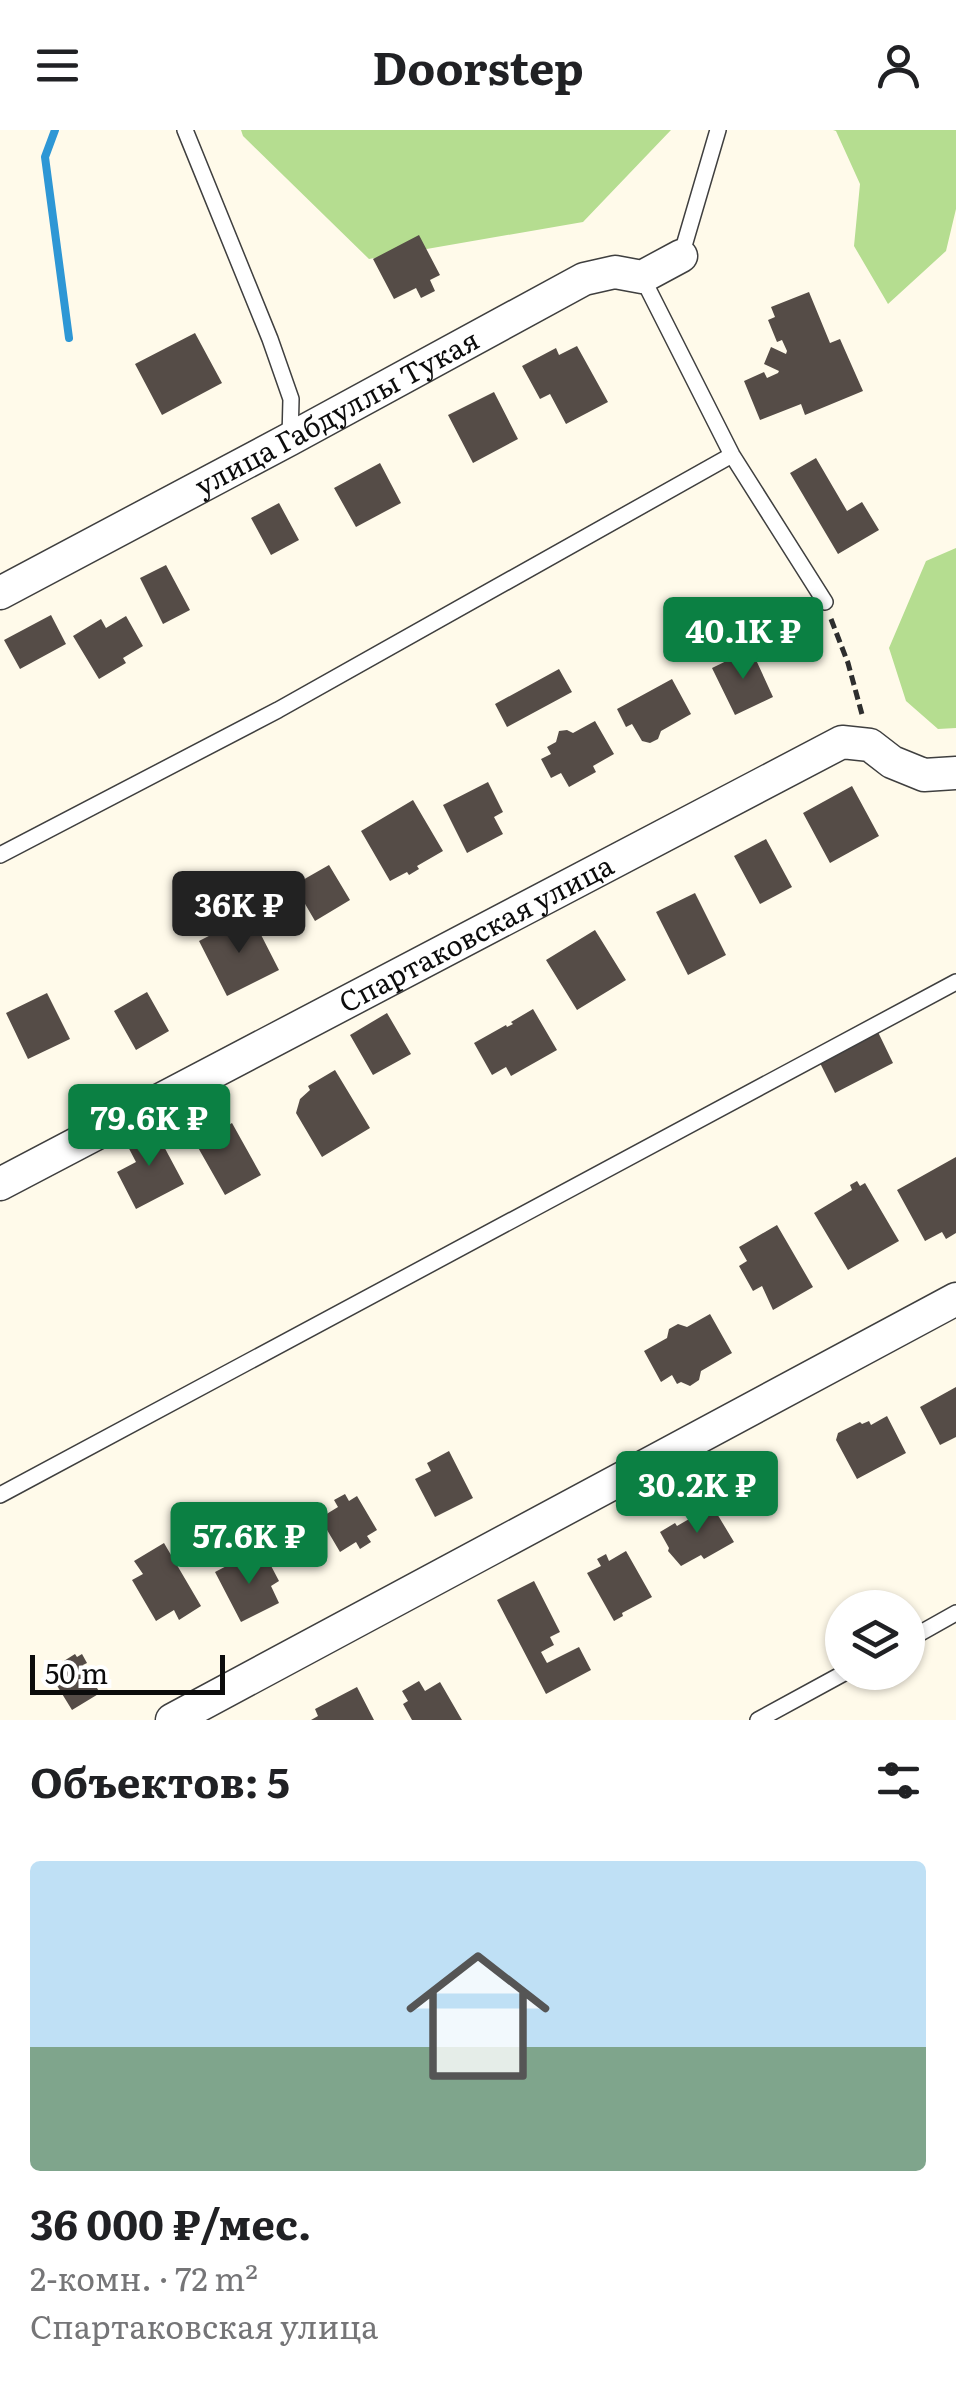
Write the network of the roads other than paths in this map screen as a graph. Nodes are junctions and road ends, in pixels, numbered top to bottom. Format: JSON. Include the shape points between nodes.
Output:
{"nodes":[{"id":1,"x":184,"y":130,"type":"edge"},
{"id":2,"x":718,"y":130,"type":"edge"},
{"id":3,"x":681,"y":256,"type":"joint"},
{"id":4,"x":642,"y":277,"type":"junction"},
{"id":5,"x":290,"y":440,"type":"junction"},
{"id":6,"x":732,"y":455,"type":"junction"},
{"id":7,"x":0,"y":593,"type":"edge"},
{"id":8,"x":825,"y":602,"type":"road end"},
{"id":9,"x":956,"y":773,"type":"edge"},
{"id":10,"x":0,"y":855,"type":"edge"},
{"id":11,"x":956,"y":982,"type":"edge"},
{"id":12,"x":0,"y":1184,"type":"edge"},
{"id":13,"x":956,"y":1298,"type":"edge"},
{"id":14,"x":0,"y":1496,"type":"edge"},
{"id":15,"x":956,"y":1614,"type":"edge"},
{"id":16,"x":925,"y":1631,"type":"edge"},
{"id":17,"x":825,"y":1683,"type":"edge"},
{"id":18,"x":172,"y":1720,"type":"edge"},
{"id":19,"x":758,"y":1720,"type":"edge"}],
"edges":[{"from":1,"to":5,"type":"lane","via":[[281,369],[291,399]]},
{"from":2,"to":3,"type":"lane"},
{"from":3,"to":4,"type":"street","name":"улица Габдуллы Тукая"},
{"from":4,"to":5,"type":"street","name":"улица Габдуллы Тукая","via":[[614,272],[584,278]]},
{"from":4,"to":6,"type":"lane"},
{"from":5,"to":7,"type":"street","name":"улица Габдуллы Тукая"},
{"from":6,"to":8,"type":"lane"},
{"from":6,"to":10,"type":"lane","via":[[278,710]]},
{"from":9,"to":12,"type":"street","name":"Спартаковская улица","via":[[924,774],[870,745],[842,742]]},
{"from":11,"to":14,"type":"lane"},
{"from":13,"to":18,"type":"street"},
{"from":15,"to":16,"type":"lane"},
{"from":17,"to":19,"type":"lane"}]}
